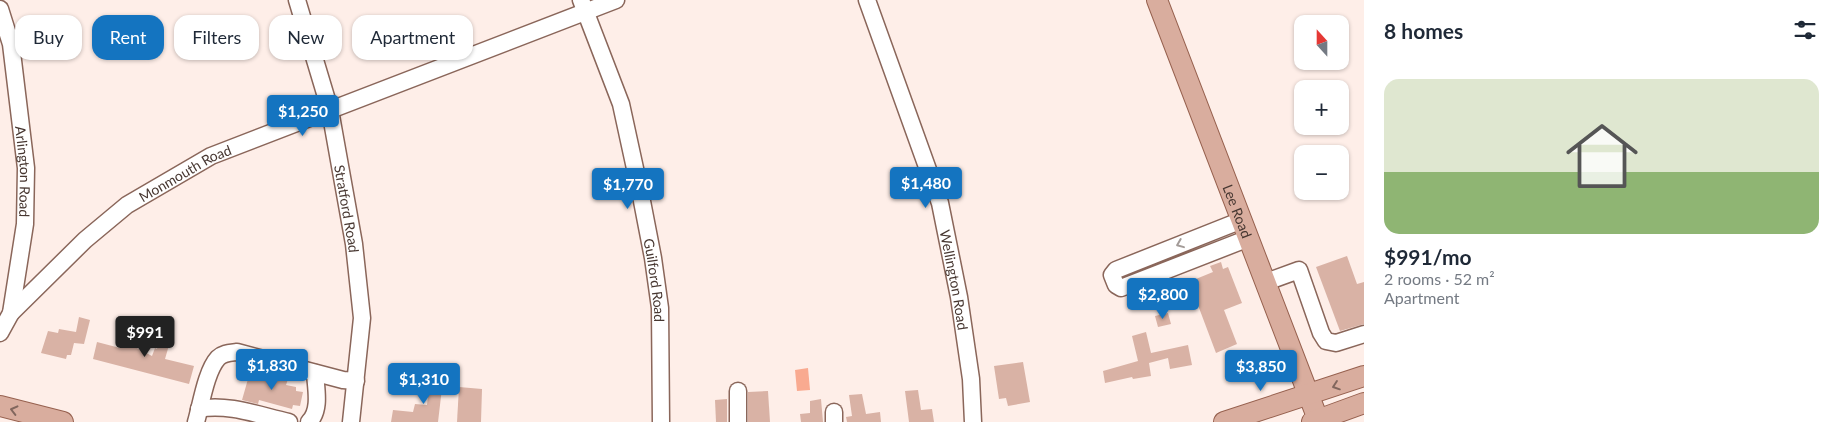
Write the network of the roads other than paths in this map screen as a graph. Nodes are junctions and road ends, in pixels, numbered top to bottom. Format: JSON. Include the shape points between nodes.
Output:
{"nodes":[{"id":1,"x":297,"y":0,"type":"edge"},
{"id":2,"x":616,"y":0,"type":"edge"},
{"id":3,"x":867,"y":0,"type":"edge"},
{"id":4,"x":1157,"y":0,"type":"edge"},
{"id":5,"x":584,"y":6,"type":"edge"},
{"id":6,"x":0,"y":9,"type":"edge"},
{"id":7,"x":330,"y":110,"type":"junction"},
{"id":8,"x":1246,"y":229,"type":"junction"},
{"id":9,"x":1210,"y":232,"type":"junction"},
{"id":10,"x":1218,"y":251,"type":"junction"},
{"id":11,"x":1266,"y":282,"type":"junction"},
{"id":12,"x":11,"y":313,"type":"junction"},
{"id":13,"x":0,"y":333,"type":"edge"},
{"id":14,"x":1364,"y":334,"type":"edge"},
{"id":15,"x":315,"y":373,"type":"junction"},
{"id":16,"x":1364,"y":376,"type":"edge"},
{"id":17,"x":356,"y":380,"type":"junction"},
{"id":18,"x":738,"y":391,"type":"dead end"},
{"id":19,"x":1309,"y":395,"type":"junction"},
{"id":20,"x":1364,"y":403,"type":"edge"},
{"id":21,"x":0,"y":406,"type":"edge"},
{"id":22,"x":198,"y":416,"type":"edge"},
{"id":23,"x":1316,"y":421,"type":"edge"},
{"id":24,"x":63,"y":422,"type":"edge"},
{"id":25,"x":289,"y":422,"type":"edge"},
{"id":26,"x":308,"y":422,"type":"edge"},
{"id":27,"x":351,"y":422,"type":"edge"},
{"id":28,"x":661,"y":422,"type":"edge"},
{"id":29,"x":738,"y":422,"type":"edge"},
{"id":30,"x":973,"y":422,"type":"edge"},
{"id":31,"x":1224,"y":422,"type":"edge"}],
"edges":[{"from":1,"to":7,"type":"street","name":"Stratford Road"},
{"from":2,"to":5,"type":"street","name":"Monmouth Road"},
{"from":3,"to":30,"type":"street","name":"Wellington Road","via":[[940,203],[960,306],[971,379]]},
{"from":4,"to":8,"type":"main road","name":"Lee Road"},
{"from":5,"to":7,"type":"street","name":"Monmouth Road"},
{"from":5,"to":28,"type":"street","name":"Guilford Road","via":[[621,104],[653,258],[660,308]]},
{"from":6,"to":12,"type":"street","name":"Arlington Road","via":[[10,44],[26,168],[25,224]]},
{"from":7,"to":12,"type":"street","name":"Monmouth Road","via":[[211,156],[127,205],[85,240]]},
{"from":7,"to":17,"type":"street","name":"Stratford Road","via":[[354,244],[362,318]]},
{"from":8,"to":9,"type":"street"},
{"from":8,"to":10,"type":"street"},
{"from":8,"to":11,"type":"main road","name":"Lee Road"},
{"from":9,"to":10,"type":"street"},
{"from":9,"to":10,"type":"street","one_way":true,"via":[[1116,270],[1112,274],[1116,285],[1121,288]]},
{"from":11,"to":14,"type":"street","via":[[1299,270],[1326,342],[1336,343]]},
{"from":11,"to":19,"type":"main road","name":"Lee Road"},
{"from":12,"to":13,"type":"street","name":"Arlington Road"},
{"from":15,"to":17,"type":"street"},
{"from":15,"to":22,"type":"street","via":[[237,352],[225,354],[218,358],[210,372]]},
{"from":15,"to":26,"type":"street","via":[[317,401]]},
{"from":16,"to":19,"type":"main road","one_way":true},
{"from":17,"to":27,"type":"street","name":"Stratford Road"},
{"from":18,"to":29,"type":"street"},
{"from":19,"to":23,"type":"main road","name":"Lee Road"},
{"from":19,"to":31,"type":"main road"},
{"from":20,"to":23,"type":"main road"},
{"from":24,"to":21,"type":"main road","one_way":true},
{"from":22,"to":25,"type":"street","via":[[213,406]]}]}
